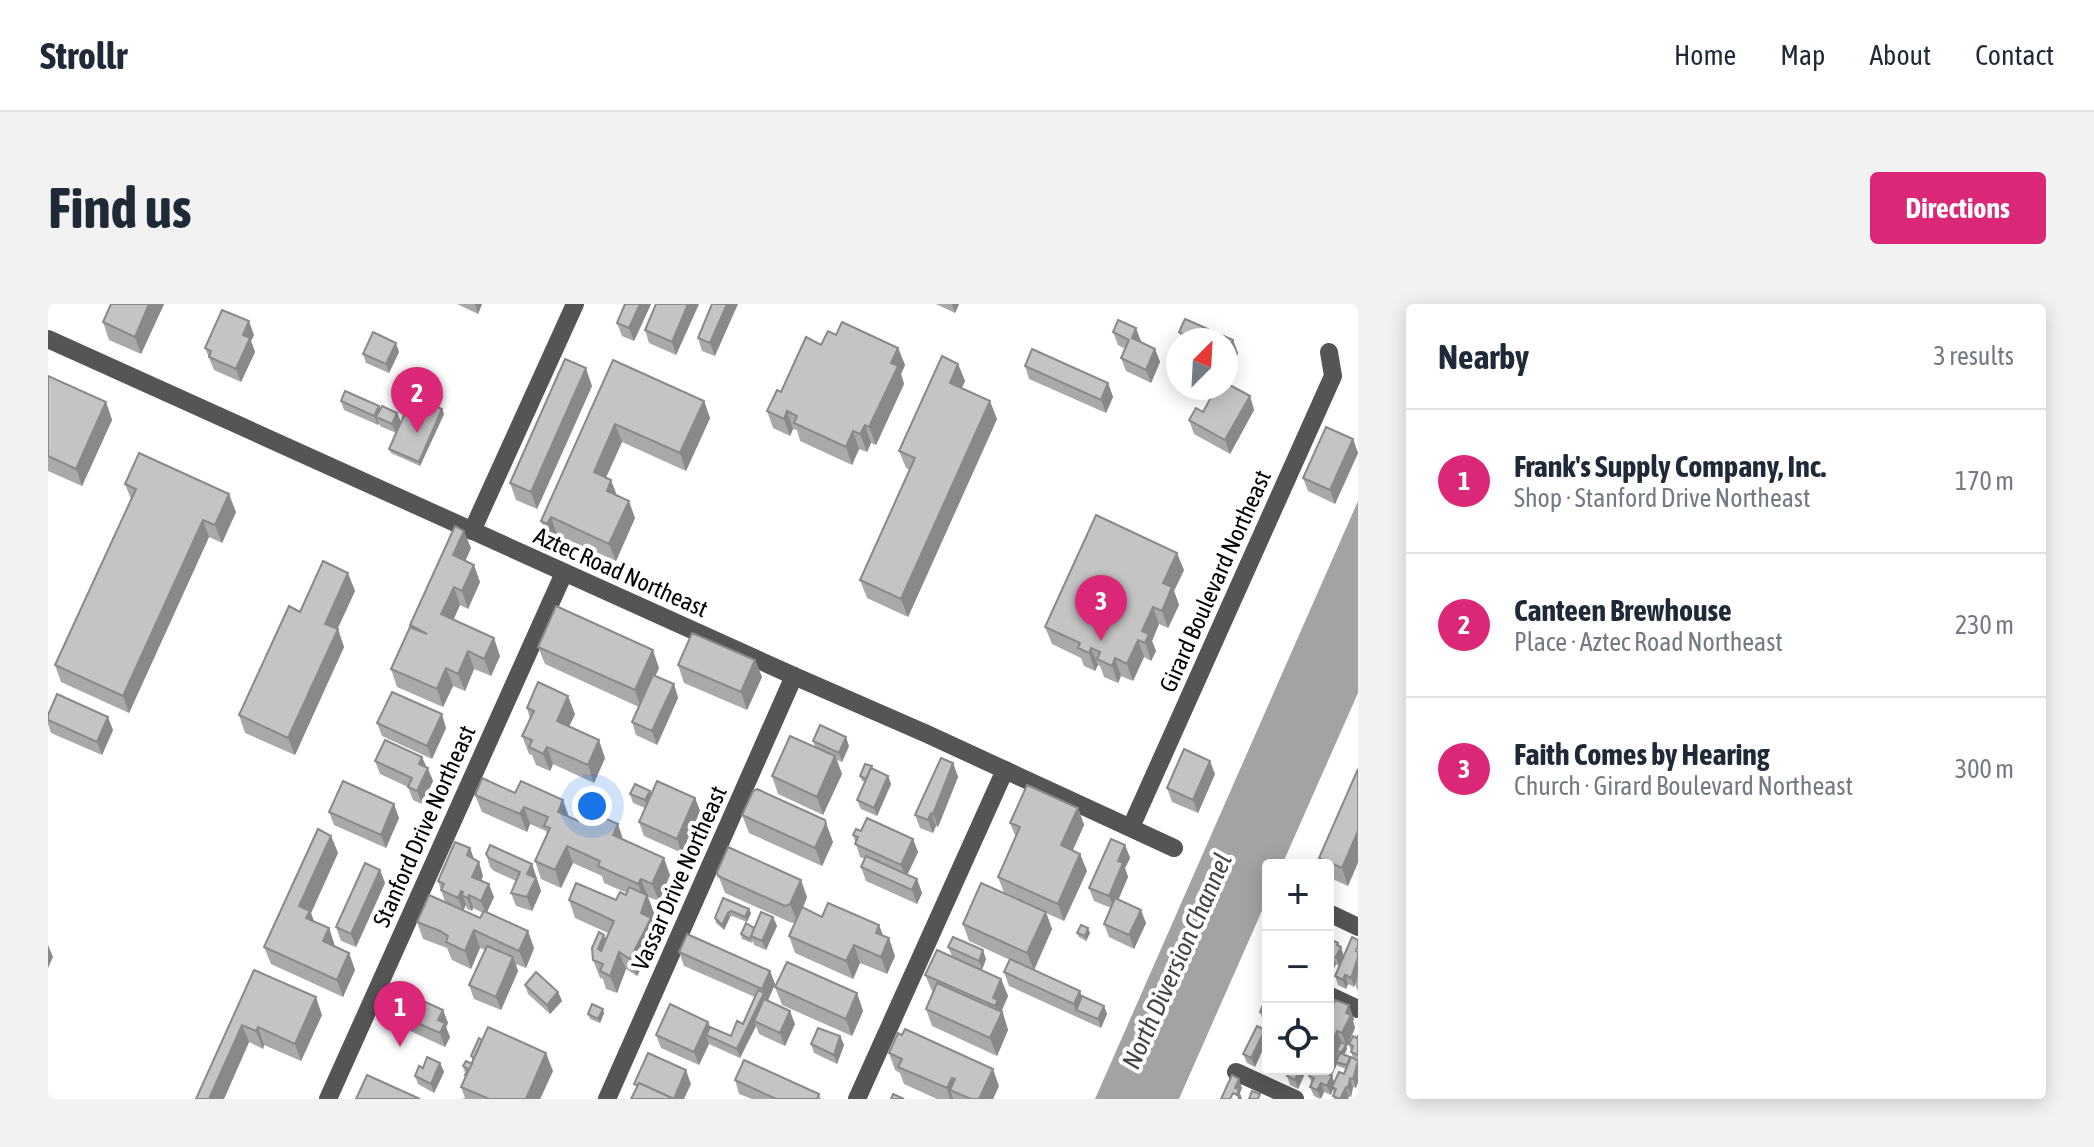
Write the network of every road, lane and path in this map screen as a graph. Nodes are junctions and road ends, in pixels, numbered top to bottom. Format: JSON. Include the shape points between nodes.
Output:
{"nodes":[{"id":1,"x":575,"y":304,"type":"edge"},
{"id":2,"x":48,"y":339,"type":"edge"},
{"id":3,"x":1329,"y":352,"type":"dead end"},
{"id":4,"x":472,"y":531,"type":"junction"},
{"id":5,"x":564,"y":573,"type":"junction"},
{"id":6,"x":794,"y":676,"type":"junction"},
{"id":7,"x":1005,"y":770,"type":"junction"},
{"id":8,"x":1131,"y":827,"type":"junction"},
{"id":9,"x":1174,"y":848,"type":"dead end"},
{"id":10,"x":1334,"y":915,"type":"edge"},
{"id":11,"x":1358,"y":927,"type":"edge"},
{"id":12,"x":1334,"y":998,"type":"edge"},
{"id":13,"x":1358,"y":1009,"type":"edge"},
{"id":14,"x":1236,"y":1072,"type":"dead end"},
{"id":15,"x":328,"y":1099,"type":"edge"},
{"id":16,"x":607,"y":1099,"type":"edge"},
{"id":17,"x":857,"y":1099,"type":"edge"},
{"id":18,"x":1295,"y":1099,"type":"edge"}],
"edges":[{"from":1,"to":4,"type":"street"},
{"from":2,"to":4,"type":"street","name":"Aztec Road Northeast"},
{"from":3,"to":8,"type":"street","name":"Girard Boulevard Northeast","via":[[1333,376]]},
{"from":4,"to":5,"type":"street","name":"Aztec Road Northeast"},
{"from":5,"to":6,"type":"street","name":"Aztec Road Northeast"},
{"from":5,"to":15,"type":"street","name":"Stanford Drive Northeast"},
{"from":6,"to":7,"type":"street","name":"Aztec Road Northeast"},
{"from":6,"to":16,"type":"street","name":"Vassar Drive Northeast"},
{"from":7,"to":8,"type":"street","name":"Aztec Road Northeast"},
{"from":7,"to":17,"type":"street"},
{"from":8,"to":9,"type":"street","name":"Aztec Road Northeast"},
{"from":10,"to":11,"type":"street"},
{"from":12,"to":13,"type":"street"},
{"from":14,"to":18,"type":"street"}]}
